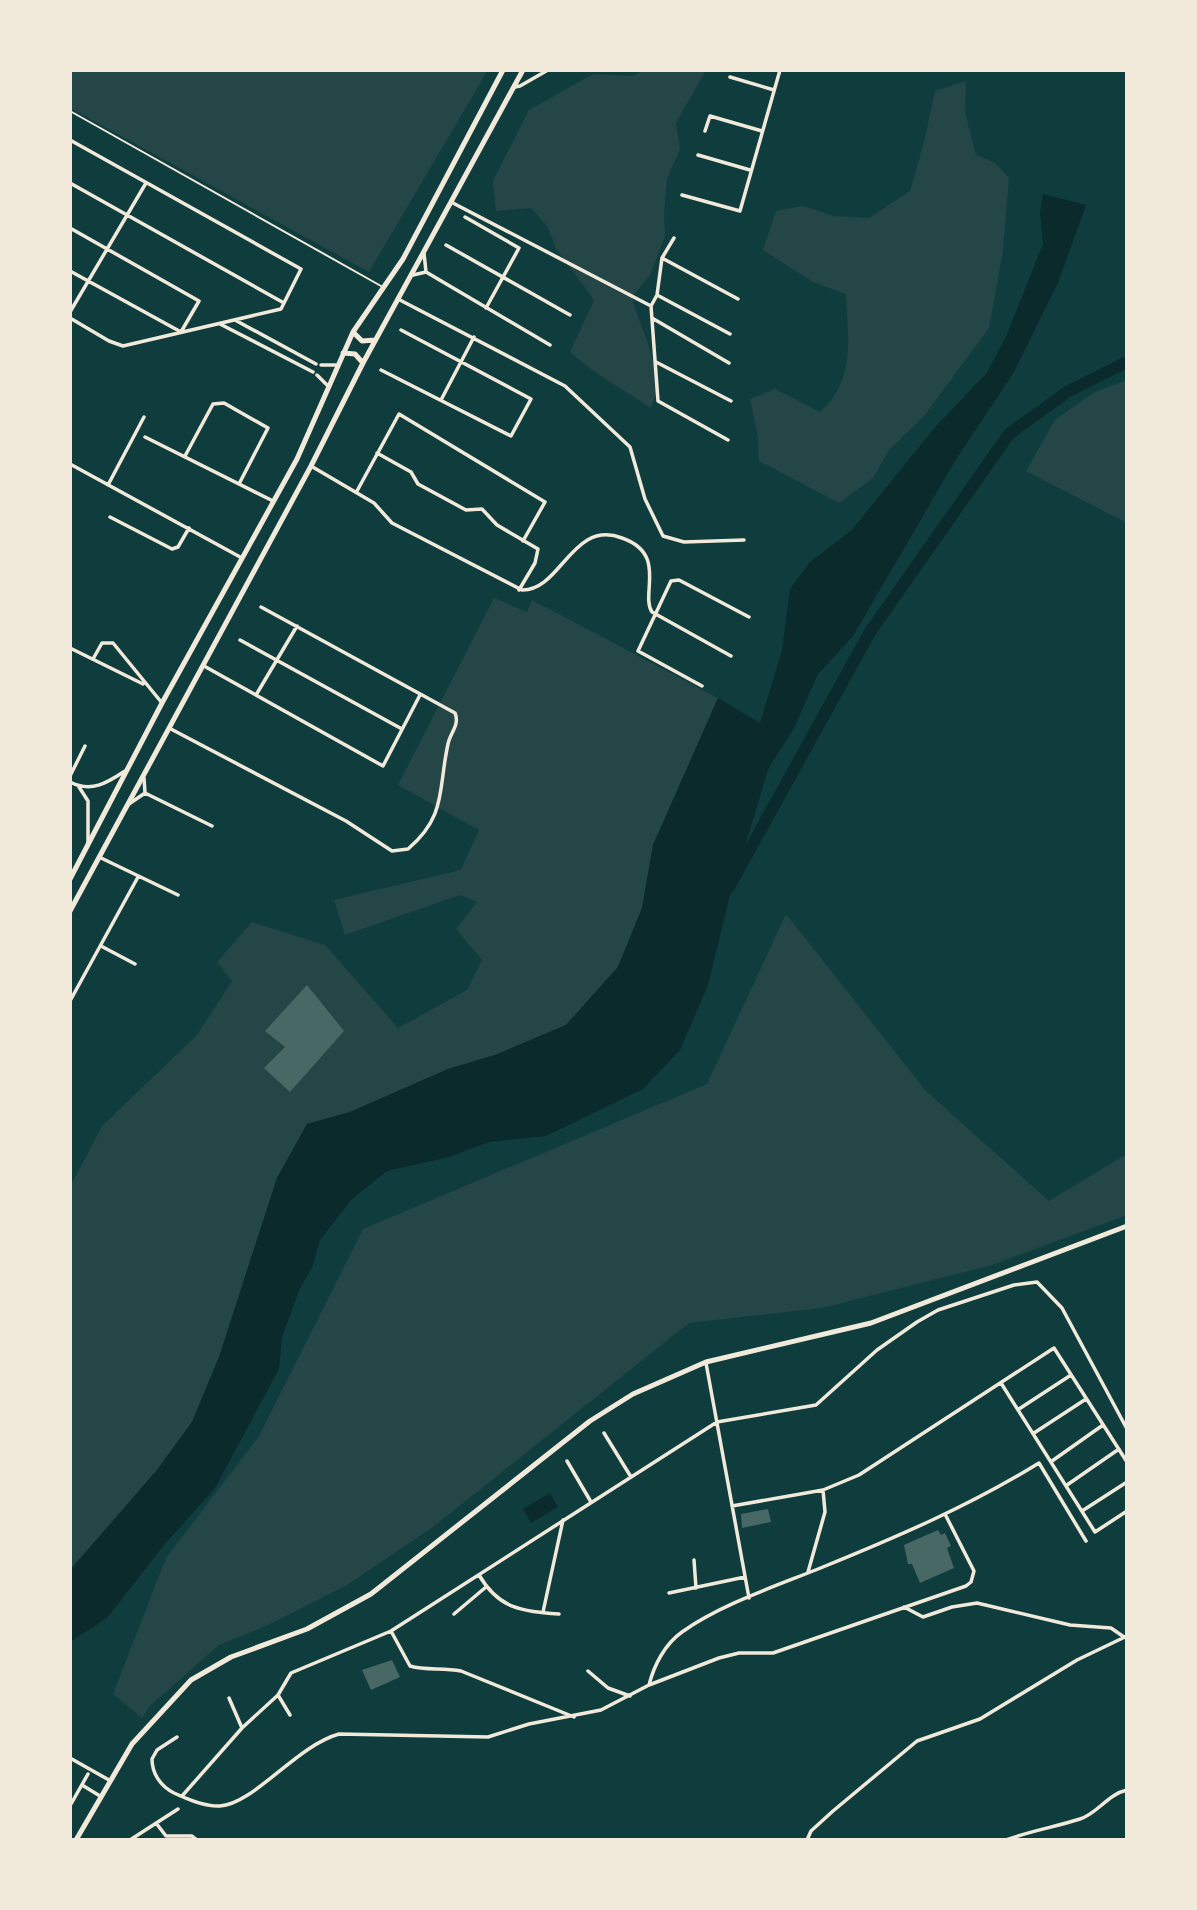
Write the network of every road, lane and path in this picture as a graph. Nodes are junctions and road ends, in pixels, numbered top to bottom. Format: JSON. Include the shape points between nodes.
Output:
{"nodes":[{"id":1,"x":503,"y":70,"type":"edge"},
{"id":2,"x":523,"y":70,"type":"edge"},
{"id":3,"x":548,"y":70,"type":"edge"},
{"id":4,"x":780,"y":70,"type":"edge"},
{"id":5,"x":730,"y":77,"type":"dead end"},
{"id":6,"x":515,"y":87,"type":"junction"},
{"id":7,"x":774,"y":90,"type":"junction"},
{"id":8,"x":70,"y":111,"type":"edge"},
{"id":9,"x":705,"y":131,"type":"dead end"},
{"id":10,"x":762,"y":131,"type":"junction"},
{"id":11,"x":70,"y":140,"type":"edge"},
{"id":12,"x":698,"y":155,"type":"dead end"},
{"id":13,"x":750,"y":170,"type":"junction"},
{"id":14,"x":70,"y":183,"type":"edge"},
{"id":15,"x":146,"y":183,"type":"junction"},
{"id":16,"x":682,"y":195,"type":"dead end"},
{"id":17,"x":450,"y":202,"type":"junction"},
{"id":18,"x":128,"y":216,"type":"junction"},
{"id":19,"x":465,"y":218,"type":"dead end"},
{"id":20,"x":70,"y":228,"type":"edge"},
{"id":21,"x":674,"y":238,"type":"dead end"},
{"id":22,"x":446,"y":245,"type":"dead end"},
{"id":23,"x":108,"y":250,"type":"junction"},
{"id":24,"x":424,"y":253,"type":"junction"},
{"id":25,"x":662,"y":258,"type":"junction"},
{"id":26,"x":70,"y":271,"type":"edge"},
{"id":27,"x":426,"y":272,"type":"junction"},
{"id":28,"x":413,"y":275,"type":"junction"},
{"id":29,"x":504,"y":276,"type":"junction"},
{"id":30,"x":88,"y":281,"type":"junction"},
{"id":31,"x":386,"y":288,"type":"junction"},
{"id":32,"x":657,"y":295,"type":"junction"},
{"id":33,"x":398,"y":299,"type":"junction"},
{"id":34,"x":738,"y":299,"type":"dead end"},
{"id":35,"x":284,"y":303,"type":"junction"},
{"id":36,"x":650,"y":306,"type":"junction"},
{"id":37,"x":486,"y":307,"type":"junction"},
{"id":38,"x":70,"y":312,"type":"edge"},
{"id":39,"x":570,"y":315,"type":"dead end"},
{"id":40,"x":70,"y":318,"type":"edge"},
{"id":41,"x":651,"y":318,"type":"junction"},
{"id":42,"x":234,"y":319,"type":"junction"},
{"id":43,"x":219,"y":323,"type":"junction"},
{"id":44,"x":401,"y":330,"type":"dead end"},
{"id":45,"x":353,"y":331,"type":"junction"},
{"id":46,"x":181,"y":332,"type":"junction"},
{"id":47,"x":730,"y":334,"type":"dead end"},
{"id":48,"x":474,"y":337,"type":"junction"},
{"id":49,"x":375,"y":340,"type":"junction"},
{"id":50,"x":550,"y":345,"type":"dead end"},
{"id":51,"x":343,"y":353,"type":"junction"},
{"id":52,"x":461,"y":361,"type":"junction"},
{"id":53,"x":655,"y":361,"type":"junction"},
{"id":54,"x":363,"y":363,"type":"junction"},
{"id":55,"x":729,"y":363,"type":"dead end"},
{"id":56,"x":338,"y":365,"type":"junction"},
{"id":57,"x":381,"y":370,"type":"dead end"},
{"id":58,"x":329,"y":389,"type":"junction"},
{"id":59,"x":441,"y":400,"type":"junction"},
{"id":60,"x":731,"y":401,"type":"dead end"},
{"id":61,"x":144,"y":416,"type":"dead end"},
{"id":62,"x":145,"y":438,"type":"dead end"},
{"id":63,"x":728,"y":440,"type":"dead end"},
{"id":64,"x":377,"y":453,"type":"junction"},
{"id":65,"x":185,"y":456,"type":"junction"},
{"id":66,"x":70,"y":464,"type":"edge"},
{"id":67,"x":311,"y":466,"type":"junction"},
{"id":68,"x":239,"y":484,"type":"junction"},
{"id":69,"x":108,"y":485,"type":"junction"},
{"id":70,"x":357,"y":491,"type":"junction"},
{"id":71,"x":273,"y":501,"type":"junction"},
{"id":72,"x":110,"y":517,"type":"dead end"},
{"id":73,"x":189,"y":528,"type":"junction"},
{"id":74,"x":744,"y":540,"type":"dead end"},
{"id":75,"x":523,"y":541,"type":"junction"},
{"id":76,"x":242,"y":558,"type":"junction"},
{"id":77,"x":519,"y":590,"type":"junction"},
{"id":78,"x":261,"y":607,"type":"dead end"},
{"id":79,"x":654,"y":614,"type":"junction"},
{"id":80,"x":749,"y":617,"type":"dead end"},
{"id":81,"x":297,"y":626,"type":"junction"},
{"id":82,"x":240,"y":640,"type":"dead end"},
{"id":83,"x":70,"y":648,"type":"edge"},
{"id":84,"x":730,"y":656,"type":"dead end"},
{"id":85,"x":93,"y":659,"type":"junction"},
{"id":86,"x":277,"y":661,"type":"junction"},
{"id":87,"x":203,"y":665,"type":"junction"},
{"id":88,"x":146,"y":685,"type":"junction"},
{"id":89,"x":702,"y":686,"type":"dead end"},
{"id":90,"x":256,"y":695,"type":"junction"},
{"id":91,"x":420,"y":695,"type":"junction"},
{"id":92,"x":162,"y":703,"type":"junction"},
{"id":93,"x":169,"y":728,"type":"junction"},
{"id":94,"x":402,"y":729,"type":"junction"},
{"id":95,"x":85,"y":746,"type":"dead end"},
{"id":96,"x":126,"y":770,"type":"junction"},
{"id":97,"x":145,"y":773,"type":"junction"},
{"id":98,"x":70,"y":776,"type":"edge"},
{"id":99,"x":70,"y":782,"type":"edge"},
{"id":100,"x":118,"y":786,"type":"junction"},
{"id":101,"x":79,"y":787,"type":"junction"},
{"id":102,"x":134,"y":793,"type":"junction"},
{"id":103,"x":145,"y":793,"type":"junction"},
{"id":104,"x":109,"y":804,"type":"junction"},
{"id":105,"x":127,"y":805,"type":"junction"},
{"id":106,"x":123,"y":812,"type":"junction"},
{"id":107,"x":212,"y":826,"type":"dead end"},
{"id":108,"x":87,"y":845,"type":"junction"},
{"id":109,"x":99,"y":857,"type":"junction"},
{"id":110,"x":138,"y":877,"type":"junction"},
{"id":111,"x":70,"y":878,"type":"edge"},
{"id":112,"x":178,"y":895,"type":"dead end"},
{"id":113,"x":70,"y":911,"type":"edge"},
{"id":114,"x":101,"y":946,"type":"junction"},
{"id":115,"x":135,"y":964,"type":"dead end"},
{"id":116,"x":70,"y":1001,"type":"edge"},
{"id":117,"x":1127,"y":1226,"type":"edge"},
{"id":118,"x":706,"y":1362,"type":"junction"},
{"id":119,"x":1071,"y":1375,"type":"junction"},
{"id":120,"x":1001,"y":1383,"type":"junction"},
{"id":121,"x":1086,"y":1399,"type":"junction"},
{"id":122,"x":1019,"y":1409,"type":"junction"},
{"id":123,"x":717,"y":1422,"type":"junction"},
{"id":124,"x":1103,"y":1425,"type":"junction"},
{"id":125,"x":1127,"y":1429,"type":"edge"},
{"id":126,"x":604,"y":1433,"type":"dead end"},
{"id":127,"x":1034,"y":1433,"type":"junction"},
{"id":128,"x":1119,"y":1449,"type":"junction"},
{"id":129,"x":566,"y":1461,"type":"dead end"},
{"id":130,"x":1052,"y":1461,"type":"junction"},
{"id":131,"x":1127,"y":1462,"type":"edge"},
{"id":132,"x":631,"y":1477,"type":"junction"},
{"id":133,"x":1127,"y":1482,"type":"edge"},
{"id":134,"x":1067,"y":1485,"type":"junction"},
{"id":135,"x":823,"y":1490,"type":"junction"},
{"id":136,"x":592,"y":1502,"type":"junction"},
{"id":137,"x":732,"y":1506,"type":"junction"},
{"id":138,"x":1082,"y":1511,"type":"junction"},
{"id":139,"x":1127,"y":1511,"type":"edge"},
{"id":140,"x":946,"y":1516,"type":"junction"},
{"id":141,"x":563,"y":1520,"type":"junction"},
{"id":142,"x":1086,"y":1541,"type":"dead end"},
{"id":143,"x":694,"y":1560,"type":"dead end"},
{"id":144,"x":808,"y":1573,"type":"junction"},
{"id":145,"x":479,"y":1575,"type":"junction"},
{"id":146,"x":745,"y":1577,"type":"junction"},
{"id":147,"x":486,"y":1587,"type":"junction"},
{"id":148,"x":696,"y":1588,"type":"junction"},
{"id":149,"x":669,"y":1593,"type":"dead end"},
{"id":150,"x":749,"y":1598,"type":"junction"},
{"id":151,"x":904,"y":1607,"type":"junction"},
{"id":152,"x":543,"y":1612,"type":"junction"},
{"id":153,"x":454,"y":1614,"type":"dead end"},
{"id":154,"x":559,"y":1614,"type":"dead end"},
{"id":155,"x":391,"y":1631,"type":"junction"},
{"id":156,"x":1125,"y":1637,"type":"edge"},
{"id":157,"x":588,"y":1671,"type":"dead end"},
{"id":158,"x":649,"y":1685,"type":"junction"},
{"id":159,"x":278,"y":1695,"type":"junction"},
{"id":160,"x":630,"y":1696,"type":"junction"},
{"id":161,"x":229,"y":1698,"type":"dead end"},
{"id":162,"x":290,"y":1715,"type":"dead end"},
{"id":163,"x":574,"y":1717,"type":"junction"},
{"id":164,"x":242,"y":1728,"type":"junction"},
{"id":165,"x":177,"y":1737,"type":"dead end"},
{"id":166,"x":70,"y":1758,"type":"edge"},
{"id":167,"x":88,"y":1774,"type":"dead end"},
{"id":168,"x":109,"y":1780,"type":"junction"},
{"id":169,"x":82,"y":1785,"type":"junction"},
{"id":170,"x":1127,"y":1790,"type":"edge"},
{"id":171,"x":100,"y":1796,"type":"junction"},
{"id":172,"x":182,"y":1796,"type":"junction"},
{"id":173,"x":71,"y":1804,"type":"edge"},
{"id":174,"x":178,"y":1809,"type":"dead end"},
{"id":175,"x":156,"y":1823,"type":"junction"},
{"id":176,"x":133,"y":1839,"type":"edge"},
{"id":177,"x":76,"y":1840,"type":"edge"},
{"id":178,"x":197,"y":1840,"type":"edge"},
{"id":179,"x":807,"y":1840,"type":"edge"},
{"id":180,"x":1006,"y":1840,"type":"edge"}],
"edges":[{"from":1,"to":31,"type":"main road"},
{"from":2,"to":6,"type":"main road"},
{"from":3,"to":6,"type":"street"},
{"from":4,"to":7,"type":"street"},
{"from":5,"to":7,"type":"street"},
{"from":6,"to":17,"type":"main road"},
{"from":7,"to":10,"type":"street"},
{"from":8,"to":31,"type":"lane"},
{"from":9,"to":10,"type":"street","via":[[710,116]]},
{"from":10,"to":13,"type":"street"},
{"from":11,"to":15,"type":"street"},
{"from":12,"to":13,"type":"street"},
{"from":13,"to":16,"type":"street","via":[[740,211]]},
{"from":14,"to":18,"type":"street"},
{"from":15,"to":18,"type":"street"},
{"from":15,"to":35,"type":"street","via":[[301,269]]},
{"from":17,"to":24,"type":"main road"},
{"from":17,"to":36,"type":"street"},
{"from":18,"to":23,"type":"street"},
{"from":18,"to":35,"type":"street"},
{"from":19,"to":29,"type":"street","via":[[519,246]]},
{"from":20,"to":23,"type":"street"},
{"from":21,"to":25,"type":"street"},
{"from":22,"to":29,"type":"street"},
{"from":23,"to":30,"type":"street"},
{"from":23,"to":46,"type":"street","via":[[200,300]]},
{"from":24,"to":27,"type":"street"},
{"from":24,"to":28,"type":"main road"},
{"from":25,"to":32,"type":"street"},
{"from":25,"to":34,"type":"street"},
{"from":26,"to":30,"type":"street"},
{"from":27,"to":28,"type":"street"},
{"from":27,"to":37,"type":"street"},
{"from":28,"to":33,"type":"main road"},
{"from":29,"to":37,"type":"street"},
{"from":29,"to":39,"type":"street"},
{"from":30,"to":38,"type":"street"},
{"from":30,"to":46,"type":"street"},
{"from":31,"to":45,"type":"main road"},
{"from":32,"to":36,"type":"street"},
{"from":32,"to":47,"type":"street"},
{"from":33,"to":48,"type":"street"},
{"from":33,"to":49,"type":"main road"},
{"from":35,"to":42,"type":"street","via":[[281,309]]},
{"from":36,"to":41,"type":"street"},
{"from":37,"to":50,"type":"street"},
{"from":40,"to":46,"type":"street","via":[[123,346]]},
{"from":41,"to":53,"type":"street"},
{"from":41,"to":55,"type":"street"},
{"from":42,"to":43,"type":"street"},
{"from":42,"to":56,"type":"street","via":[[318,365]]},
{"from":43,"to":46,"type":"street"},
{"from":43,"to":58,"type":"street","via":[[315,374]]},
{"from":44,"to":52,"type":"street"},
{"from":45,"to":49,"type":"main road","via":[[362,341]]},
{"from":45,"to":51,"type":"main road"},
{"from":48,"to":52,"type":"street"},
{"from":48,"to":74,"type":"street","via":[[558,381],[630,447],[645,499],[663,536],[684,542]]},
{"from":49,"to":54,"type":"main road"},
{"from":51,"to":54,"type":"main road","via":[[355,354]]},
{"from":51,"to":56,"type":"main road"},
{"from":52,"to":59,"type":"street"},
{"from":52,"to":59,"type":"street","via":[[531,399],[511,436]]},
{"from":53,"to":60,"type":"street"},
{"from":53,"to":63,"type":"street","via":[[662,405]]},
{"from":54,"to":67,"type":"main road"},
{"from":56,"to":58,"type":"main road"},
{"from":57,"to":59,"type":"street"},
{"from":58,"to":71,"type":"main road"},
{"from":61,"to":69,"type":"street"},
{"from":62,"to":65,"type":"street"},
{"from":64,"to":70,"type":"street"},
{"from":64,"to":75,"type":"street","via":[[411,472],[418,484],[467,510],[482,509]]},
{"from":64,"to":75,"type":"street","via":[[399,414],[490,466],[545,502]]},
{"from":65,"to":68,"type":"street"},
{"from":65,"to":68,"type":"street","via":[[213,404],[224,403],[268,428]]},
{"from":66,"to":69,"type":"street"},
{"from":67,"to":70,"type":"street"},
{"from":67,"to":87,"type":"main road"},
{"from":68,"to":71,"type":"street"},
{"from":69,"to":73,"type":"street"},
{"from":70,"to":77,"type":"street","via":[[392,523]]},
{"from":71,"to":76,"type":"main road"},
{"from":72,"to":73,"type":"street","via":[[172,549]]},
{"from":73,"to":76,"type":"street"},
{"from":75,"to":77,"type":"street","via":[[538,549]]},
{"from":76,"to":92,"type":"main road"},
{"from":77,"to":79,"type":"street","via":[[541,584],[589,540],[614,535],[630,541],[647,560],[651,578],[648,606]]},
{"from":78,"to":81,"type":"street"},
{"from":79,"to":80,"type":"street","via":[[671,581],[677,579]]},
{"from":79,"to":84,"type":"street"},
{"from":79,"to":89,"type":"street","via":[[638,651]]},
{"from":81,"to":86,"type":"street"},
{"from":81,"to":91,"type":"street"},
{"from":82,"to":86,"type":"street"},
{"from":83,"to":85,"type":"street"},
{"from":85,"to":88,"type":"street"},
{"from":85,"to":88,"type":"street","via":[[102,643],[113,643]]},
{"from":86,"to":90,"type":"street"},
{"from":86,"to":94,"type":"street"},
{"from":87,"to":90,"type":"street"},
{"from":87,"to":93,"type":"main road"},
{"from":88,"to":92,"type":"street"},
{"from":90,"to":94,"type":"street","via":[[383,766]]},
{"from":91,"to":93,"type":"street","via":[[455,713],[457,722],[448,743],[436,815],[416,842],[400,852]]},
{"from":91,"to":94,"type":"street"},
{"from":92,"to":96,"type":"main road"},
{"from":93,"to":97,"type":"main road"},
{"from":95,"to":98,"type":"street"},
{"from":96,"to":100,"type":"main road"},
{"from":96,"to":101,"type":"street","via":[[96,788]]},
{"from":97,"to":102,"type":"main road"},
{"from":97,"to":103,"type":"street"},
{"from":99,"to":101,"type":"street"},
{"from":100,"to":102,"type":"main road"},
{"from":100,"to":104,"type":"main road"},
{"from":101,"to":108,"type":"street","via":[[88,801]]},
{"from":102,"to":105,"type":"main road"},
{"from":103,"to":105,"type":"street"},
{"from":103,"to":107,"type":"street"},
{"from":104,"to":106,"type":"main road","via":[[118,805]]},
{"from":104,"to":108,"type":"main road"},
{"from":105,"to":106,"type":"main road"},
{"from":106,"to":109,"type":"main road"},
{"from":108,"to":111,"type":"main road"},
{"from":109,"to":110,"type":"street"},
{"from":109,"to":113,"type":"main road"},
{"from":110,"to":112,"type":"street"},
{"from":110,"to":114,"type":"street"},
{"from":114,"to":115,"type":"street"},
{"from":114,"to":116,"type":"street"},
{"from":117,"to":118,"type":"main road","via":[[871,1323]]},
{"from":118,"to":123,"type":"street"},
{"from":118,"to":168,"type":"main road","via":[[649,1384],[590,1421],[371,1594],[307,1629],[202,1671],[170,1699]]},
{"from":119,"to":120,"type":"street","via":[[1054,1348]]},
{"from":119,"to":121,"type":"street"},
{"from":119,"to":122,"type":"street"},
{"from":120,"to":122,"type":"street"},
{"from":120,"to":135,"type":"street","via":[[859,1475]]},
{"from":121,"to":124,"type":"street"},
{"from":121,"to":127,"type":"street"},
{"from":122,"to":127,"type":"street"},
{"from":123,"to":125,"type":"street","via":[[816,1405],[877,1350],[938,1310],[1037,1282],[1062,1308]]},
{"from":123,"to":132,"type":"street"},
{"from":123,"to":137,"type":"street"},
{"from":124,"to":128,"type":"street"},
{"from":124,"to":130,"type":"street"},
{"from":126,"to":132,"type":"street"},
{"from":127,"to":130,"type":"street"},
{"from":128,"to":131,"type":"street"},
{"from":128,"to":134,"type":"street"},
{"from":129,"to":136,"type":"street"},
{"from":130,"to":134,"type":"street"},
{"from":132,"to":136,"type":"street"},
{"from":133,"to":138,"type":"street"},
{"from":134,"to":138,"type":"street"},
{"from":135,"to":137,"type":"street"},
{"from":135,"to":144,"type":"street","via":[[825,1511]]},
{"from":136,"to":141,"type":"street"},
{"from":137,"to":146,"type":"street"},
{"from":138,"to":139,"type":"street","via":[[1095,1532]]},
{"from":140,"to":142,"type":"street","via":[[1039,1463]]},
{"from":140,"to":144,"type":"street"},
{"from":140,"to":151,"type":"street","via":[[972,1564],[971,1582]]},
{"from":141,"to":145,"type":"street"},
{"from":141,"to":152,"type":"street"},
{"from":143,"to":148,"type":"street"},
{"from":144,"to":150,"type":"street"},
{"from":145,"to":147,"type":"street"},
{"from":145,"to":155,"type":"street"},
{"from":146,"to":148,"type":"street"},
{"from":146,"to":150,"type":"street"},
{"from":147,"to":152,"type":"street","via":[[499,1601]]},
{"from":147,"to":153,"type":"street"},
{"from":148,"to":149,"type":"street"},
{"from":150,"to":158,"type":"street","via":[[681,1633],[657,1662]]},
{"from":151,"to":156,"type":"street","via":[[923,1617],[983,1604],[1056,1623],[1111,1628]]},
{"from":151,"to":158,"type":"street","via":[[773,1653],[719,1658]]},
{"from":152,"to":154,"type":"street"},
{"from":155,"to":159,"type":"street","via":[[291,1673]]},
{"from":155,"to":163,"type":"street","via":[[410,1666],[461,1671]]},
{"from":156,"to":179,"type":"street","via":[[1077,1660],[980,1719],[917,1741],[833,1811]]},
{"from":157,"to":160,"type":"street","via":[[608,1688]]},
{"from":158,"to":160,"type":"street"},
{"from":159,"to":162,"type":"street"},
{"from":159,"to":164,"type":"street"},
{"from":160,"to":163,"type":"street"},
{"from":161,"to":164,"type":"street"},
{"from":163,"to":172,"type":"street","via":[[488,1737],[339,1734],[319,1740],[234,1802],[220,1806]]},
{"from":164,"to":172,"type":"street"},
{"from":165,"to":172,"type":"street","via":[[157,1750],[152,1768],[162,1785]]},
{"from":166,"to":168,"type":"street"},
{"from":167,"to":169,"type":"street"},
{"from":168,"to":171,"type":"main road"},
{"from":169,"to":171,"type":"street"},
{"from":169,"to":173,"type":"street"},
{"from":170,"to":180,"type":"street","via":[[1083,1818]]},
{"from":171,"to":177,"type":"main road"},
{"from":174,"to":175,"type":"street"},
{"from":175,"to":176,"type":"street"},
{"from":175,"to":178,"type":"street","via":[[166,1836]]}]}
